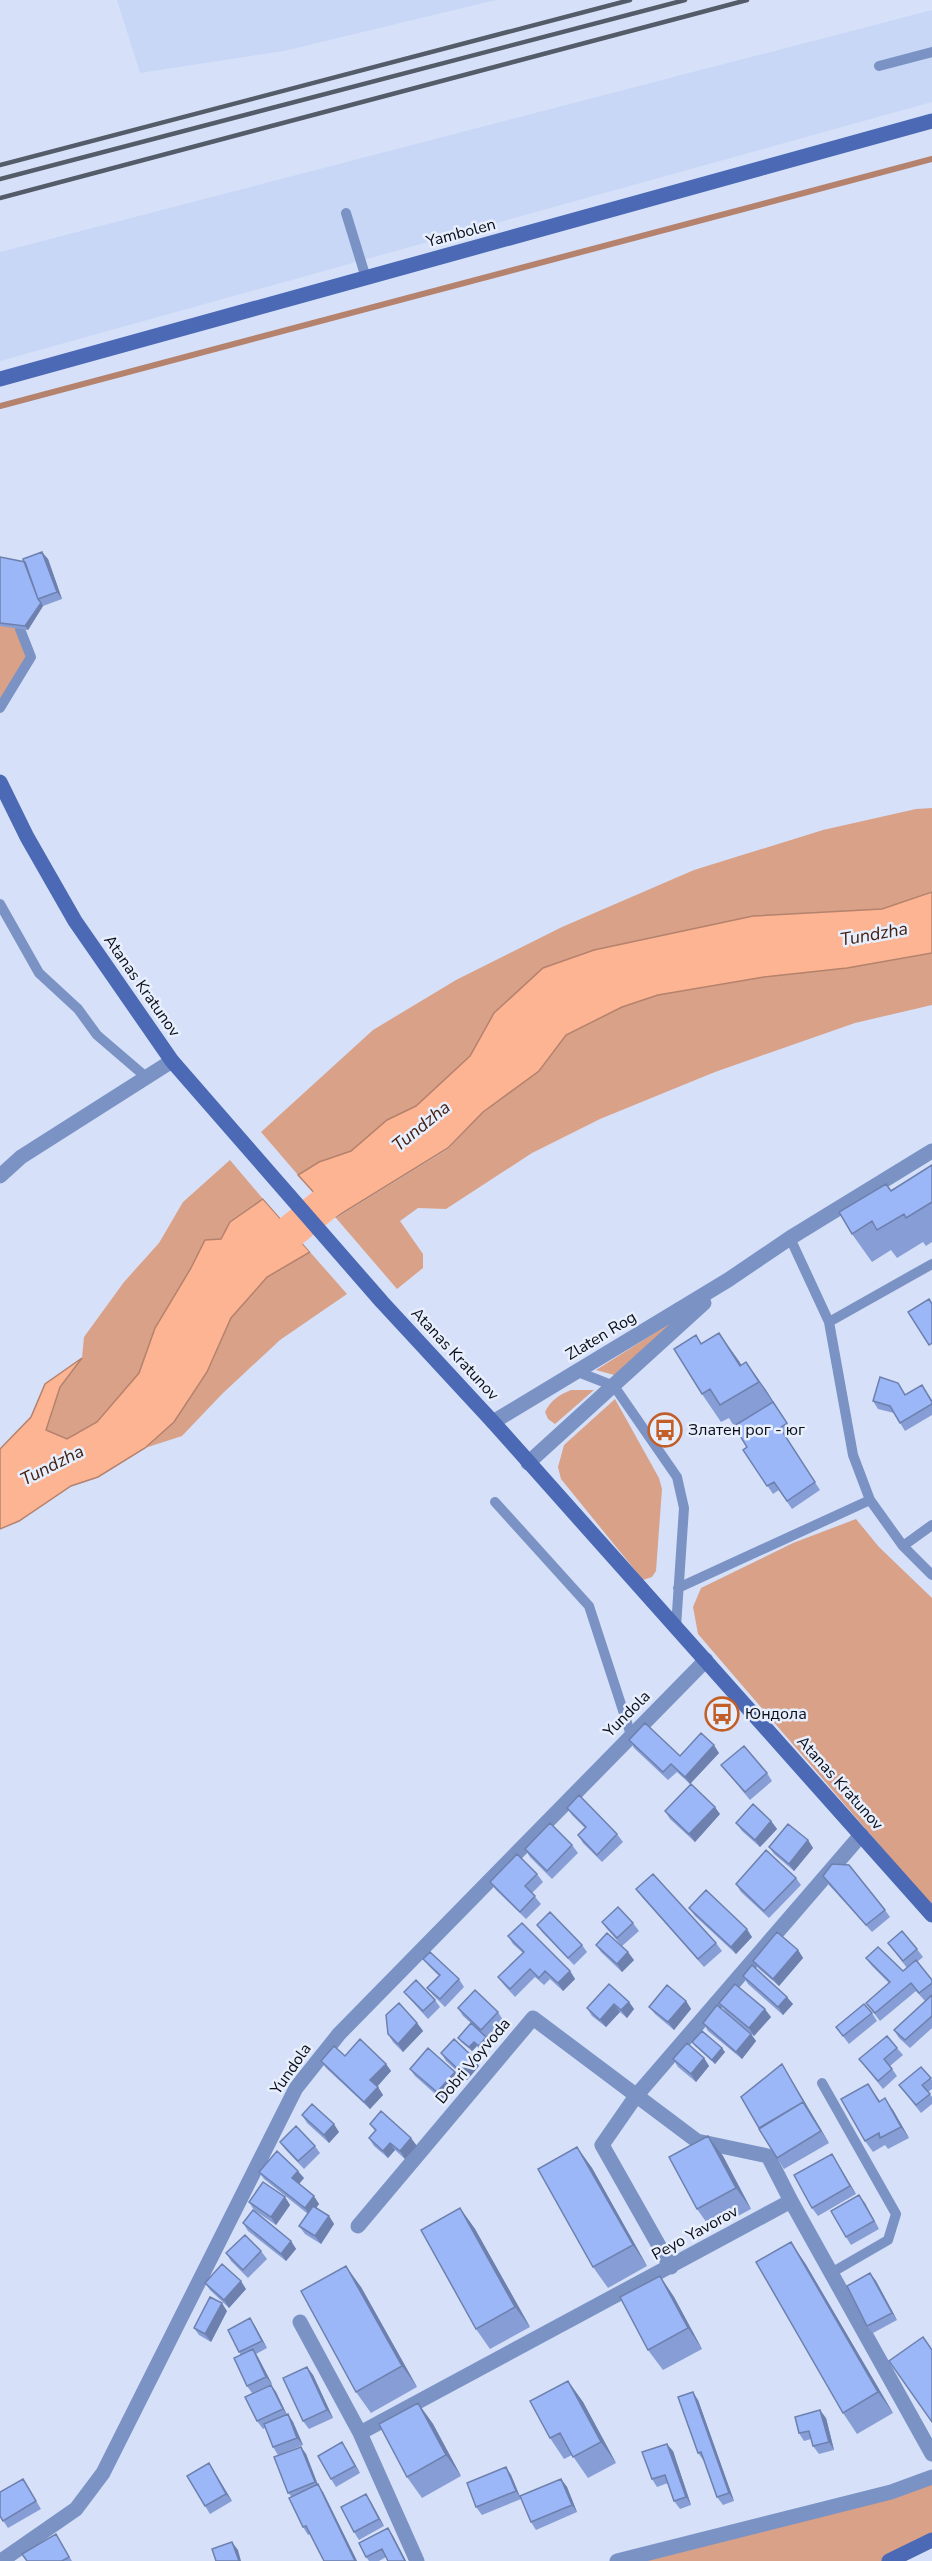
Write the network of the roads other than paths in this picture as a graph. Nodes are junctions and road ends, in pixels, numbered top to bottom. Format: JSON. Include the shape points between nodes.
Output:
{"nodes":[{"id":1,"x":932,"y":52,"type":"edge"},
{"id":2,"x":879,"y":66,"type":"dead end"},
{"id":3,"x":932,"y":121,"type":"edge"},
{"id":4,"x":345,"y":213,"type":"dead end"},
{"id":5,"x":366,"y":278,"type":"junction"},
{"id":6,"x":0,"y":379,"type":"edge"},
{"id":7,"x":20,"y":629,"type":"edge"},
{"id":8,"x":0,"y":708,"type":"edge"},
{"id":9,"x":0,"y":782,"type":"edge"},
{"id":10,"x":0,"y":904,"type":"edge"},
{"id":11,"x":172,"y":1061,"type":"junction"},
{"id":12,"x":146,"y":1077,"type":"junction"},
{"id":13,"x":932,"y":1151,"type":"edge"},
{"id":14,"x":0,"y":1176,"type":"edge"},
{"id":15,"x":790,"y":1238,"type":"junction"},
{"id":16,"x":932,"y":1263,"type":"edge"},
{"id":17,"x":728,"y":1281,"type":"junction"},
{"id":18,"x":830,"y":1322,"type":"junction"},
{"id":19,"x":578,"y":1372,"type":"junction"},
{"id":20,"x":614,"y":1386,"type":"junction"},
{"id":21,"x":493,"y":1422,"type":"junction"},
{"id":22,"x":528,"y":1462,"type":"junction"},
{"id":23,"x":870,"y":1500,"type":"junction"},
{"id":24,"x":495,"y":1502,"type":"dead end"},
{"id":25,"x":932,"y":1525,"type":"edge"},
{"id":26,"x":903,"y":1546,"type":"junction"},
{"id":27,"x":932,"y":1575,"type":"edge"},
{"id":28,"x":678,"y":1588,"type":"junction"},
{"id":29,"x":676,"y":1627,"type":"junction"},
{"id":30,"x":705,"y":1660,"type":"junction"},
{"id":31,"x":631,"y":1735,"type":"junction"},
{"id":32,"x":861,"y":1835,"type":"junction"},
{"id":33,"x":932,"y":1915,"type":"edge"},
{"id":34,"x":822,"y":2083,"type":"dead end"},
{"id":35,"x":636,"y":2096,"type":"junction"},
{"id":36,"x":791,"y":2201,"type":"junction"},
{"id":37,"x":358,"y":2226,"type":"dead end"},
{"id":38,"x":670,"y":2267,"type":"junction"},
{"id":39,"x":831,"y":2273,"type":"junction"},
{"id":40,"x":300,"y":2322,"type":"dead end"},
{"id":41,"x":360,"y":2433,"type":"junction"},
{"id":42,"x":932,"y":2454,"type":"edge"},
{"id":43,"x":932,"y":2477,"type":"edge"},
{"id":44,"x":932,"y":2540,"type":"edge"},
{"id":45,"x":1,"y":2561,"type":"edge"},
{"id":46,"x":417,"y":2561,"type":"edge"},
{"id":47,"x":616,"y":2561,"type":"edge"},
{"id":48,"x":890,"y":2561,"type":"edge"}],
"edges":[{"from":1,"to":2,"type":"lane"},
{"from":3,"to":5,"type":"main road","name":"Yambolen"},
{"from":4,"to":5,"type":"lane"},
{"from":5,"to":6,"type":"main road","name":"Yambolen"},
{"from":7,"to":8,"type":"lane","via":[[31,657]]},
{"from":9,"to":11,"type":"main road","name":"Atanas Kratunov","via":[[75,921]]},
{"from":10,"to":12,"type":"lane","via":[[39,973],[78,1010],[97,1035]]},
{"from":11,"to":12,"type":"street"},
{"from":11,"to":21,"type":"main road","name":"Atanas Kratunov","via":[[382,1302]]},
{"from":12,"to":14,"type":"street","via":[[21,1157]]},
{"from":13,"to":15,"type":"street","name":"Zlaten Rog"},
{"from":15,"to":17,"type":"street","name":"Zlaten Rog"},
{"from":15,"to":18,"type":"lane"},
{"from":16,"to":18,"type":"lane"},
{"from":17,"to":19,"type":"street","name":"Zlaten Rog"},
{"from":17,"to":20,"type":"street","name":"Zlaten Rog"},
{"from":18,"to":23,"type":"lane","via":[[853,1455]]},
{"from":19,"to":20,"type":"lane"},
{"from":19,"to":21,"type":"street","name":"Zlaten Rog"},
{"from":20,"to":22,"type":"street","name":"Zlaten Rog"},
{"from":20,"to":28,"type":"lane","via":[[677,1477],[684,1508]]},
{"from":21,"to":22,"type":"main road","name":"Atanas Kratunov"},
{"from":22,"to":29,"type":"main road","name":"Atanas Kratunov"},
{"from":23,"to":26,"type":"lane"},
{"from":23,"to":28,"type":"lane"},
{"from":24,"to":31,"type":"lane","via":[[589,1606]]},
{"from":25,"to":26,"type":"lane"},
{"from":26,"to":27,"type":"lane"},
{"from":28,"to":29,"type":"lane"},
{"from":29,"to":30,"type":"main road","name":"Atanas Kratunov"},
{"from":30,"to":31,"type":"street","name":"Yundola"},
{"from":30,"to":32,"type":"main road","name":"Atanas Kratunov"},
{"from":31,"to":45,"type":"street","name":"Yundola","via":[[339,2034],[296,2088],[103,2473],[76,2509]]},
{"from":32,"to":33,"type":"main road","name":"Atanas Kratunov"},
{"from":32,"to":35,"type":"street"},
{"from":34,"to":39,"type":"lane","via":[[896,2214],[888,2240]]},
{"from":35,"to":36,"type":"street","name":"Dobri Voyvoda","via":[[697,2141],[768,2156]]},
{"from":35,"to":37,"type":"street","name":"Dobri Voyvoda","via":[[533,2018]]},
{"from":35,"to":38,"type":"street","via":[[602,2145]]},
{"from":36,"to":38,"type":"street","name":"Peyo Yavorov"},
{"from":36,"to":39,"type":"street"},
{"from":38,"to":41,"type":"street","name":"Peyo Yavorov"},
{"from":39,"to":42,"type":"street"},
{"from":40,"to":41,"type":"street"},
{"from":41,"to":46,"type":"street"},
{"from":43,"to":47,"type":"street","via":[[891,2492]]},
{"from":44,"to":48,"type":"main road"}]}
